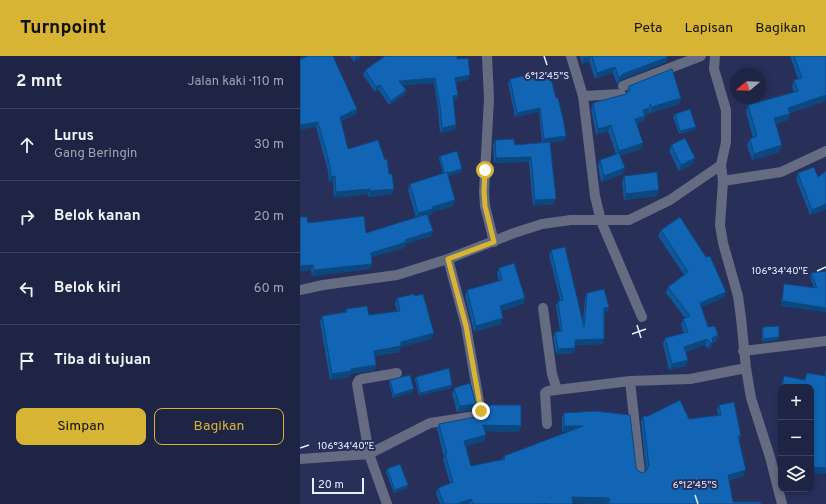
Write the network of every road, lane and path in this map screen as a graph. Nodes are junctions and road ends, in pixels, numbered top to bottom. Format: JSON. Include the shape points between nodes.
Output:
{"nodes":[{"id":1,"x":487,"y":56,"type":"edge"},
{"id":2,"x":571,"y":56,"type":"edge"},
{"id":3,"x":701,"y":56,"type":"edge"},
{"id":4,"x":715,"y":56,"type":"edge"},
{"id":5,"x":583,"y":96,"type":"junction"},
{"id":6,"x":826,"y":151,"type":"edge"},
{"id":7,"x":721,"y":165,"type":"junction"},
{"id":8,"x":723,"y":181,"type":"junction"},
{"id":9,"x":601,"y":221,"type":"junction"},
{"id":10,"x":494,"y":242,"type":"junction"},
{"id":11,"x":448,"y":259,"type":"junction"},
{"id":12,"x":300,"y":290,"type":"edge"},
{"id":13,"x":543,"y":308,"type":"dead end"},
{"id":14,"x":642,"y":317,"type":"dead end"},
{"id":15,"x":826,"y":341,"type":"edge"},
{"id":16,"x":743,"y":351,"type":"junction"},
{"id":17,"x":746,"y":368,"type":"junction"},
{"id":18,"x":397,"y":373,"type":"dead end"},
{"id":19,"x":630,"y":381,"type":"junction"},
{"id":20,"x":556,"y":390,"type":"junction"},
{"id":21,"x":547,"y":424,"type":"dead end"},
{"id":22,"x":369,"y":454,"type":"junction"},
{"id":23,"x":300,"y":459,"type":"edge"},
{"id":24,"x":640,"y":472,"type":"edge"},
{"id":25,"x":387,"y":504,"type":"edge"},
{"id":26,"x":782,"y":504,"type":"edge"}],
"edges":[{"from":1,"to":10,"type":"street","via":[[490,99],[484,192]]},
{"from":2,"to":5,"type":"street"},
{"from":3,"to":5,"type":"street","via":[[622,90]]},
{"from":4,"to":7,"type":"street","via":[[714,69],[726,110],[726,142]]},
{"from":5,"to":9,"type":"street","via":[[595,196]]},
{"from":6,"to":8,"type":"street","via":[[781,172]]},
{"from":7,"to":8,"type":"street"},
{"from":7,"to":9,"type":"street","via":[[670,200],[643,214],[628,220]]},
{"from":8,"to":16,"type":"street","via":[[720,224],[738,296]]},
{"from":9,"to":10,"type":"street","via":[[571,220],[542,224]]},
{"from":9,"to":14,"type":"street"},
{"from":10,"to":11,"type":"street"},
{"from":11,"to":12,"type":"street","via":[[397,274]]},
{"from":11,"to":22,"type":"street","via":[[466,326],[481,413],[430,423]]},
{"from":13,"to":20,"type":"street"},
{"from":15,"to":16,"type":"street"},
{"from":16,"to":17,"type":"street"},
{"from":17,"to":19,"type":"street","via":[[690,379]]},
{"from":17,"to":26,"type":"street","via":[[751,398]]},
{"from":18,"to":22,"type":"street","via":[[362,379],[357,384]]},
{"from":19,"to":20,"type":"street"},
{"from":19,"to":24,"type":"street"},
{"from":20,"to":21,"type":"street","via":[[545,394]]},
{"from":22,"to":23,"type":"street"},
{"from":22,"to":25,"type":"street"}]}
